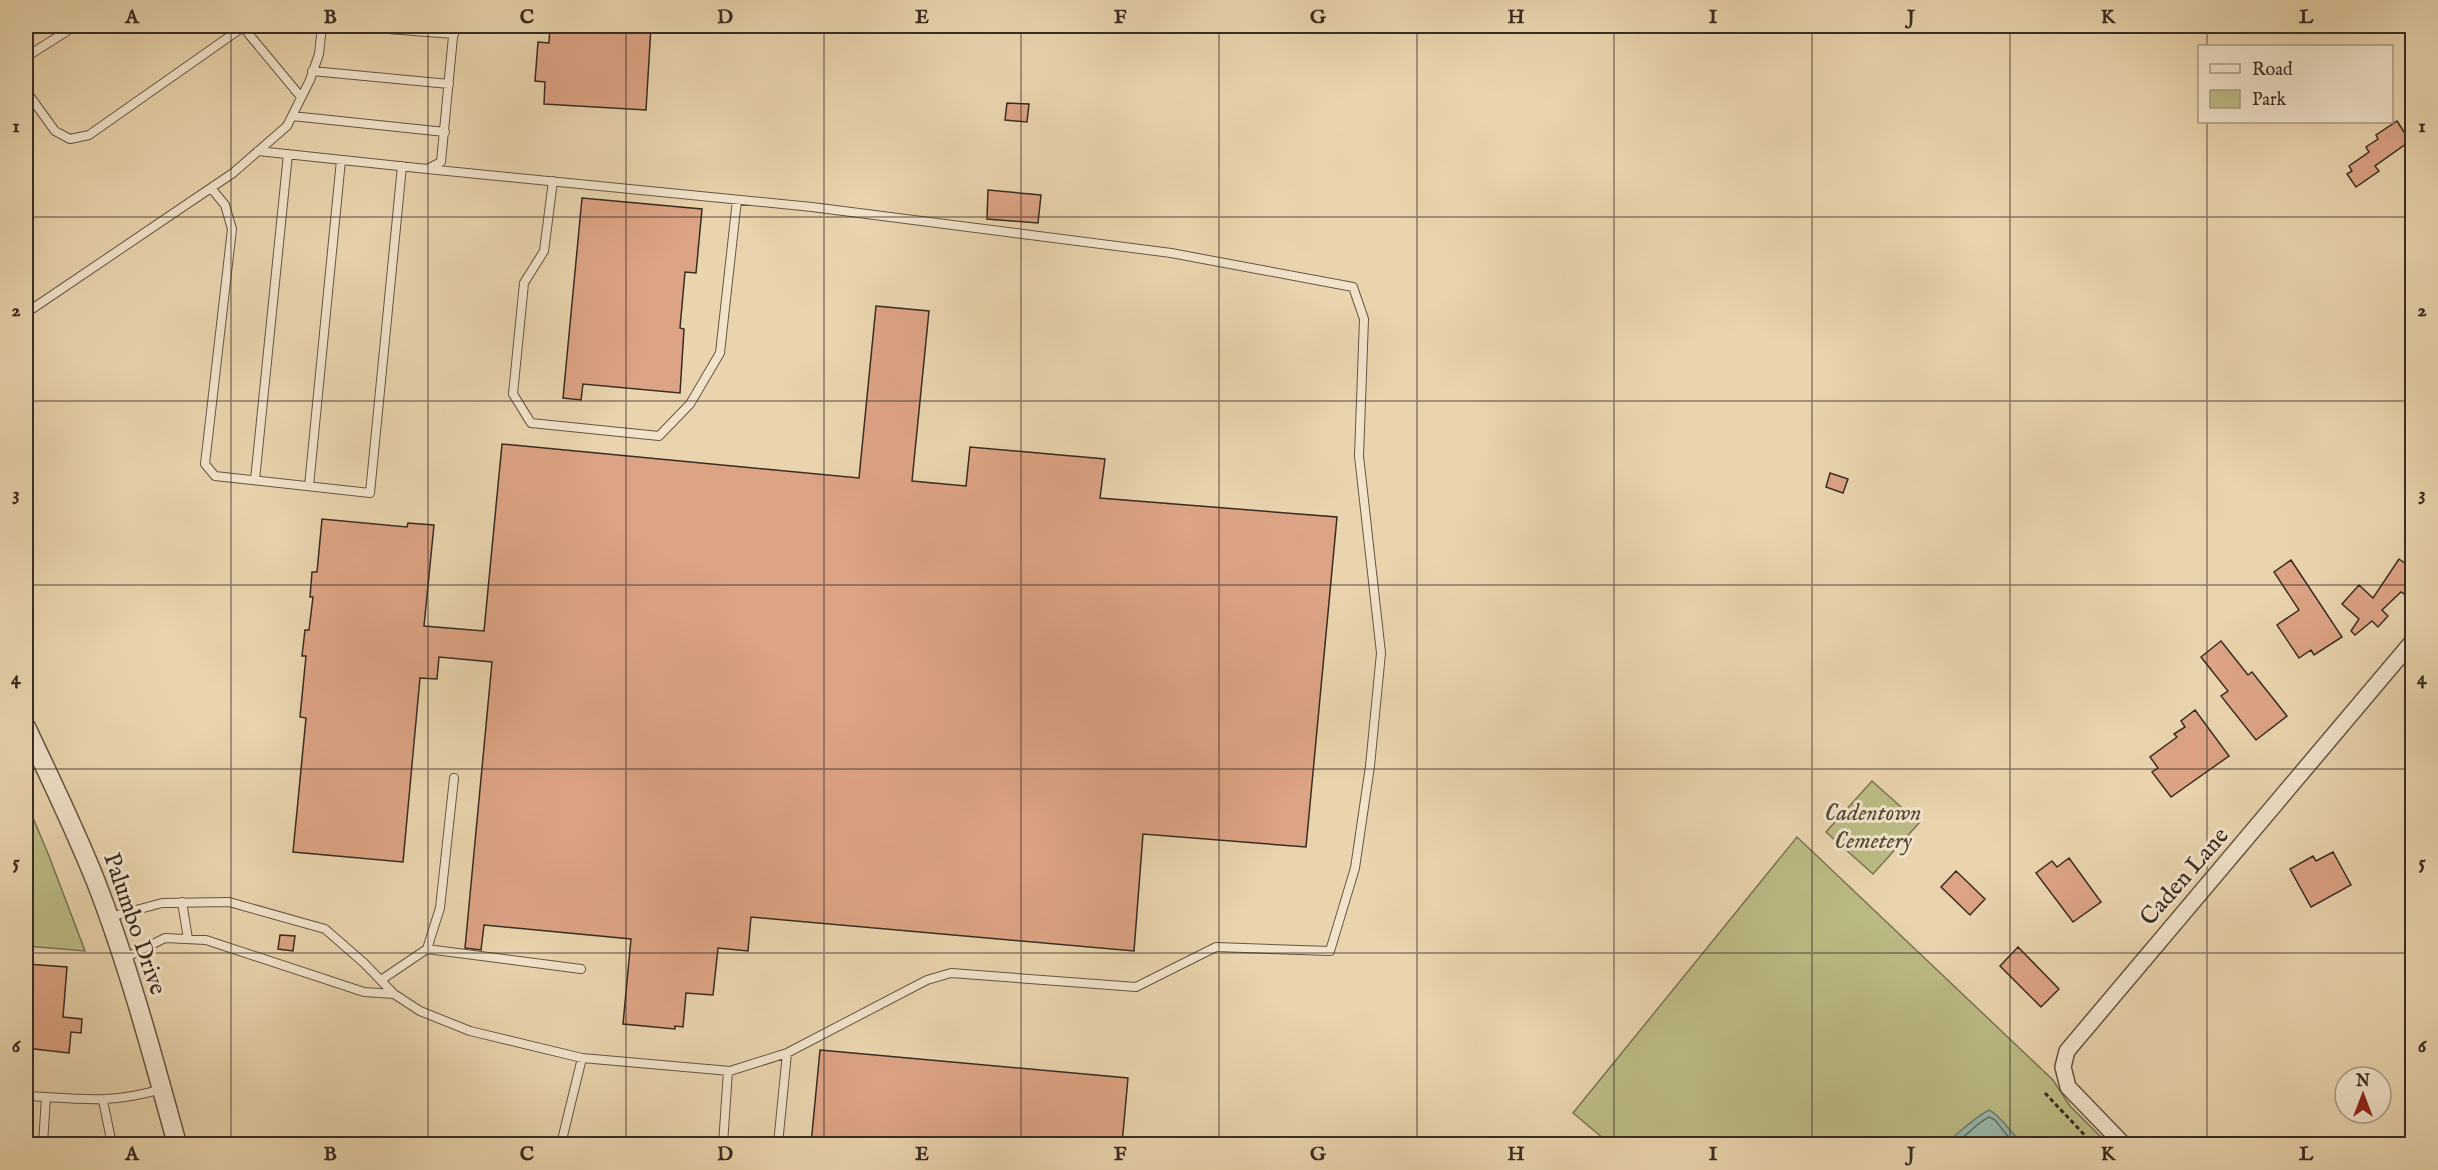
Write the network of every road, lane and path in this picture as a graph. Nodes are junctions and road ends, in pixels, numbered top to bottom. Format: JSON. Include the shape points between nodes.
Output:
{"nodes":[{"id":1,"x":75,"y":26,"type":"edge"},
{"id":2,"x":242,"y":26,"type":"edge"},
{"id":3,"x":322,"y":26,"type":"edge"},
{"id":4,"x":348,"y":26,"type":"edge"},
{"id":5,"x":454,"y":30,"type":"edge"},
{"id":6,"x":26,"y":57,"type":"edge"},
{"id":7,"x":312,"y":71,"type":"junction"},
{"id":8,"x":449,"y":84,"type":"junction"},
{"id":9,"x":26,"y":91,"type":"edge"},
{"id":10,"x":301,"y":97,"type":"junction"},
{"id":11,"x":292,"y":116,"type":"junction"},
{"id":12,"x":445,"y":132,"type":"junction"},
{"id":13,"x":258,"y":151,"type":"junction"},
{"id":14,"x":288,"y":154,"type":"junction"},
{"id":15,"x":341,"y":160,"type":"junction"},
{"id":16,"x":402,"y":166,"type":"junction"},
{"id":17,"x":427,"y":169,"type":"junction"},
{"id":18,"x":553,"y":181,"type":"junction"},
{"id":19,"x":211,"y":189,"type":"junction"},
{"id":20,"x":737,"y":200,"type":"junction"},
{"id":21,"x":26,"y":313,"type":"edge"},
{"id":22,"x":255,"y":480,"type":"junction"},
{"id":23,"x":309,"y":486,"type":"junction"},
{"id":24,"x":2412,"y":642,"type":"edge"},
{"id":25,"x":26,"y":727,"type":"edge"},
{"id":26,"x":454,"y":778,"type":"dead end"},
{"id":27,"x":182,"y":902,"type":"junction"},
{"id":28,"x":108,"y":918,"type":"junction"},
{"id":29,"x":188,"y":939,"type":"junction"},
{"id":30,"x":427,"y":949,"type":"junction"},
{"id":31,"x":123,"y":959,"type":"junction"},
{"id":32,"x":581,"y":969,"type":"dead end"},
{"id":33,"x":381,"y":980,"type":"junction"},
{"id":34,"x":394,"y":994,"type":"junction"},
{"id":35,"x":787,"y":1053,"type":"junction"},
{"id":36,"x":582,"y":1058,"type":"junction"},
{"id":37,"x":728,"y":1071,"type":"junction"},
{"id":38,"x":162,"y":1089,"type":"junction"},
{"id":39,"x":2045,"y":1093,"type":"dead end"},
{"id":40,"x":26,"y":1096,"type":"edge"},
{"id":41,"x":46,"y":1097,"type":"junction"},
{"id":42,"x":103,"y":1101,"type":"junction"},
{"id":43,"x":43,"y":1144,"type":"edge"},
{"id":44,"x":112,"y":1144,"type":"edge"},
{"id":45,"x":177,"y":1144,"type":"edge"},
{"id":46,"x":561,"y":1144,"type":"edge"},
{"id":47,"x":723,"y":1144,"type":"edge"},
{"id":48,"x":778,"y":1144,"type":"edge"},
{"id":49,"x":2093,"y":1144,"type":"edge"},
{"id":50,"x":2123,"y":1144,"type":"edge"}],
"edges":[{"from":1,"to":6,"type":"lane"},
{"from":2,"to":9,"type":"lane","via":[[90,135],[70,139],[55,131]]},
{"from":2,"to":10,"type":"lane"},
{"from":3,"to":7,"type":"lane","via":[[320,54]]},
{"from":4,"to":5,"type":"lane"},
{"from":5,"to":8,"type":"lane"},
{"from":7,"to":8,"type":"lane"},
{"from":7,"to":10,"type":"lane"},
{"from":8,"to":12,"type":"lane"},
{"from":10,"to":11,"type":"lane"},
{"from":11,"to":12,"type":"lane"},
{"from":11,"to":13,"type":"lane","via":[[287,126]]},
{"from":12,"to":17,"type":"lane","via":[[441,162]]},
{"from":13,"to":14,"type":"lane"},
{"from":13,"to":19,"type":"lane"},
{"from":14,"to":15,"type":"lane"},
{"from":14,"to":22,"type":"lane"},
{"from":15,"to":16,"type":"lane"},
{"from":15,"to":23,"type":"lane"},
{"from":16,"to":17,"type":"lane"},
{"from":16,"to":23,"type":"lane","via":[[370,493]]},
{"from":17,"to":18,"type":"lane"},
{"from":18,"to":20,"type":"lane"},
{"from":18,"to":20,"type":"lane","via":[[544,251],[524,283],[521,305],[513,394],[531,423],[659,436],[690,404],[720,353]]},
{"from":19,"to":21,"type":"lane"},
{"from":19,"to":22,"type":"lane","via":[[225,205],[232,229],[205,464],[215,476]]},
{"from":20,"to":35,"type":"lane","via":[[1171,253],[1353,287],[1364,319],[1359,456],[1381,653],[1355,868],[1330,951],[1216,947],[1136,987],[951,973],[927,980]]},
{"from":22,"to":23,"type":"lane"},
{"from":24,"to":50,"type":"street","name":"Caden Lane","via":[[2067,1051],[2063,1067],[2068,1087]]},
{"from":25,"to":28,"type":"street","name":"Palumbo Drive","via":[[72,824]]},
{"from":26,"to":30,"type":"lane","via":[[440,908]]},
{"from":27,"to":28,"type":"lane","via":[[162,903]]},
{"from":27,"to":29,"type":"lane"},
{"from":27,"to":33,"type":"lane","via":[[229,902],[325,929]]},
{"from":28,"to":31,"type":"street","name":"Palumbo Drive"},
{"from":29,"to":31,"type":"lane","via":[[165,938]]},
{"from":29,"to":34,"type":"lane","via":[[206,940],[364,992]]},
{"from":30,"to":32,"type":"lane"},
{"from":30,"to":33,"type":"lane"},
{"from":31,"to":38,"type":"street","name":"Palumbo Drive"},
{"from":33,"to":34,"type":"lane"},
{"from":34,"to":36,"type":"lane","via":[[420,1011],[470,1031]]},
{"from":35,"to":37,"type":"lane"},
{"from":35,"to":48,"type":"lane"},
{"from":36,"to":37,"type":"lane"},
{"from":36,"to":46,"type":"lane"},
{"from":37,"to":47,"type":"lane"},
{"from":38,"to":42,"type":"lane"},
{"from":38,"to":45,"type":"street","name":"Palumbo Drive"},
{"from":39,"to":49,"type":"path"},
{"from":40,"to":41,"type":"lane"},
{"from":41,"to":42,"type":"lane"},
{"from":41,"to":43,"type":"lane"},
{"from":42,"to":44,"type":"lane"}]}
